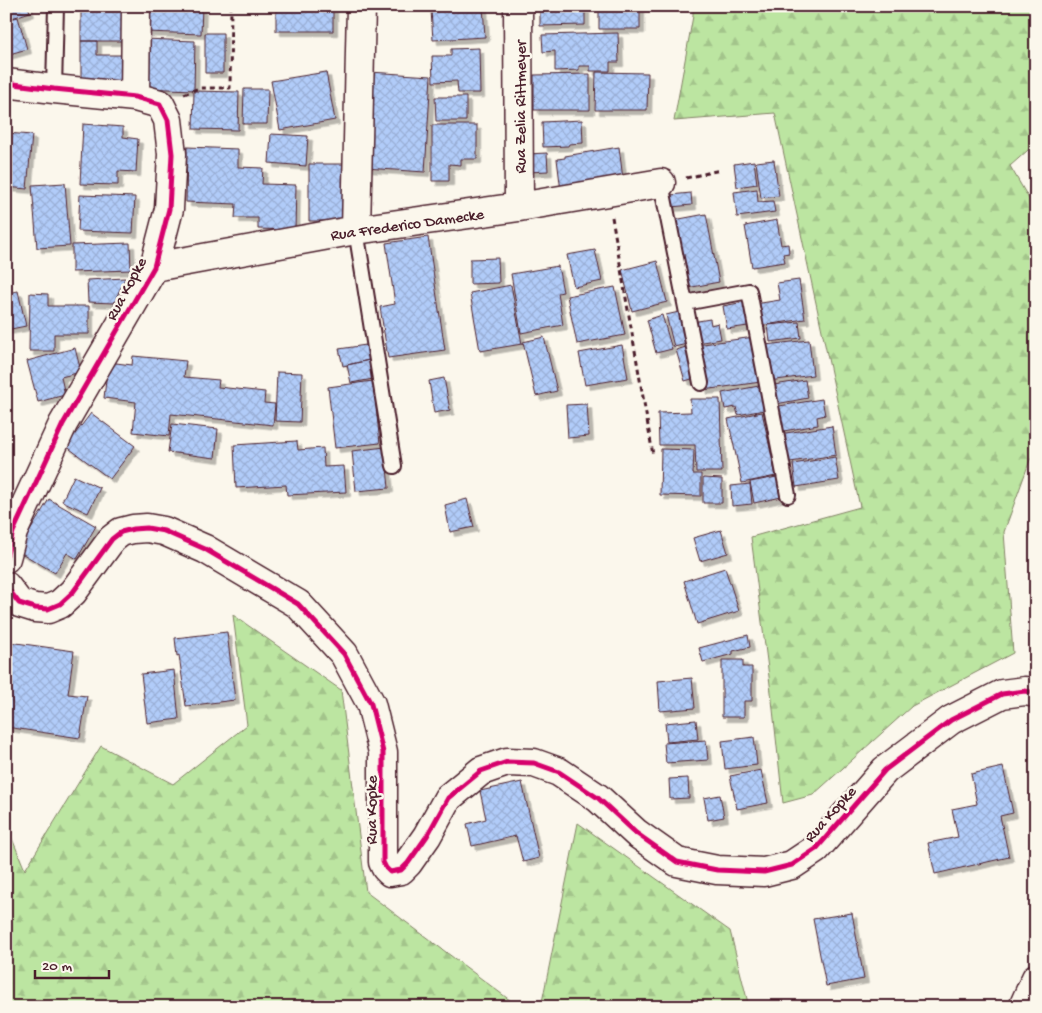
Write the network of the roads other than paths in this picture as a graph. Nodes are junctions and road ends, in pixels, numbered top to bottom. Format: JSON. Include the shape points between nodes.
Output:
{"nodes":[{"id":1,"x":56,"y":6,"type":"edge"},
{"id":2,"x":136,"y":6,"type":"edge"},
{"id":3,"x":361,"y":6,"type":"edge"},
{"id":4,"x":518,"y":6,"type":"edge"},
{"id":5,"x":6,"y":82,"type":"edge"},
{"id":6,"x":54,"y":90,"type":"junction"},
{"id":7,"x":148,"y":100,"type":"junction"},
{"id":8,"x":661,"y":183,"type":"joint"},
{"id":9,"x":519,"y":207,"type":"junction"},
{"id":10,"x":356,"y":230,"type":"junction"},
{"id":11,"x":154,"y":267,"type":"junction"},
{"id":12,"x":685,"y":303,"type":"junction"},
{"id":13,"x":701,"y":383,"type":"dead end"},
{"id":14,"x":394,"y":466,"type":"dead end"},
{"id":15,"x":788,"y":495,"type":"dead end"},
{"id":16,"x":10,"y":525,"type":"edge"},
{"id":17,"x":6,"y":558,"type":"edge"},
{"id":18,"x":6,"y":586,"type":"edge"},
{"id":19,"x":1036,"y":693,"type":"edge"},
{"id":20,"x":1036,"y":978,"type":"edge"},
{"id":21,"x":1023,"y":1007,"type":"edge"}],
"edges":[{"from":1,"to":6,"type":"lane"},
{"from":2,"to":7,"type":"street"},
{"from":3,"to":10,"type":"street"},
{"from":4,"to":9,"type":"street","name":"Rua Zelia Rittmeyer"},
{"from":5,"to":6,"type":"street"},
{"from":6,"to":7,"type":"street"},
{"from":7,"to":11,"type":"street","name":"Rua Kopke","via":[[168,120],[172,154],[169,209]]},
{"from":8,"to":9,"type":"street","name":"Rua Frederico Damecke"},
{"from":8,"to":12,"type":"lane"},
{"from":9,"to":10,"type":"street","name":"Rua Frederico Damecke"},
{"from":10,"to":11,"type":"street","name":"Rua Frederico Damecke"},
{"from":10,"to":14,"type":"lane"},
{"from":11,"to":16,"type":"street","name":"Rua Kopke","via":[[63,424]]},
{"from":12,"to":13,"type":"lane"},
{"from":12,"to":15,"type":"lane","via":[[749,291]]},
{"from":16,"to":17,"type":"street","name":"Rua Kopke"},
{"from":18,"to":19,"type":"street","name":"Rua Kopke","via":[[19,603],[48,609],[60,604],[73,592],[112,539],[121,532],[147,528],[164,531],[205,549],[298,604],[344,654],[372,704],[383,752],[383,862],[390,872],[402,870],[408,863],[448,798],[481,771],[507,762],[534,763],[559,772],[598,798],[636,833],[677,862],[717,870],[764,872],[792,865],[816,849],[884,770],[951,720],[1002,694]]},
{"from":20,"to":21,"type":"street"}]}
